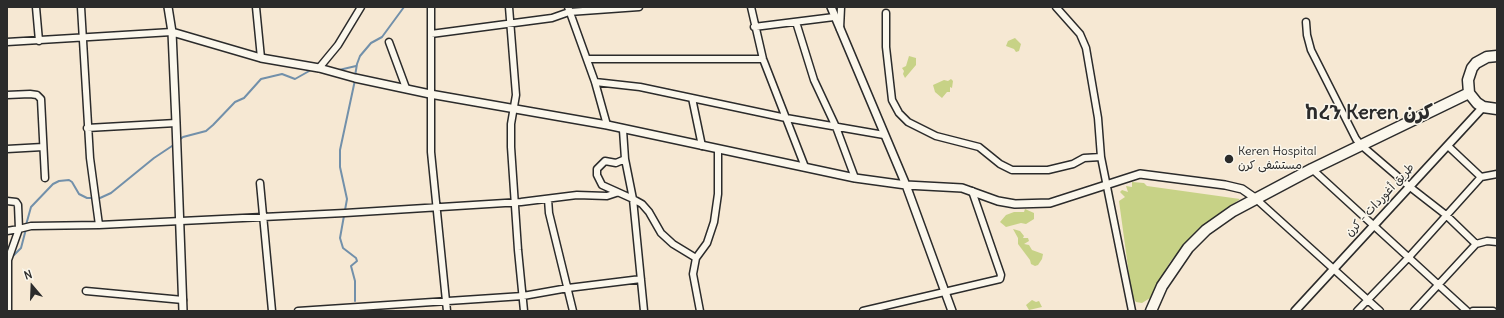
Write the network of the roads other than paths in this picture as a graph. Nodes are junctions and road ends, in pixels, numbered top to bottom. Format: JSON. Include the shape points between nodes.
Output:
{"nodes":[{"id":1,"x":36,"y":7,"type":"edge"},
{"id":2,"x":81,"y":7,"type":"edge"},
{"id":3,"x":168,"y":7,"type":"edge"},
{"id":4,"x":256,"y":7,"type":"edge"},
{"id":5,"x":361,"y":7,"type":"edge"},
{"id":6,"x":431,"y":7,"type":"edge"},
{"id":7,"x":509,"y":7,"type":"edge"},
{"id":8,"x":639,"y":7,"type":"edge"},
{"id":9,"x":751,"y":7,"type":"edge"},
{"id":10,"x":831,"y":7,"type":"edge"},
{"id":11,"x":841,"y":7,"type":"edge"},
{"id":12,"x":1056,"y":7,"type":"edge"},
{"id":13,"x":568,"y":9,"type":"edge"},
{"id":14,"x":886,"y":13,"type":"dead end"},
{"id":15,"x":834,"y":17,"type":"junction"},
{"id":16,"x":796,"y":22,"type":"junction"},
{"id":17,"x":1306,"y":22,"type":"dead end"},
{"id":18,"x":511,"y":24,"type":"junction"},
{"id":19,"x":754,"y":27,"type":"junction"},
{"id":20,"x":172,"y":32,"type":"junction"},
{"id":21,"x":840,"y":32,"type":"junction"},
{"id":22,"x":431,"y":34,"type":"junction"},
{"id":23,"x":82,"y":37,"type":"junction"},
{"id":24,"x":39,"y":41,"type":"junction"},
{"id":25,"x":7,"y":42,"type":"edge"},
{"id":26,"x":389,"y":42,"type":"dead end"},
{"id":27,"x":1497,"y":56,"type":"edge"},
{"id":28,"x":261,"y":58,"type":"junction"},
{"id":29,"x":588,"y":59,"type":"junction"},
{"id":30,"x":763,"y":59,"type":"junction"},
{"id":31,"x":319,"y":68,"type":"junction"},
{"id":32,"x":595,"y":82,"type":"junction"},
{"id":33,"x":406,"y":88,"type":"junction"},
{"id":34,"x":1469,"y":93,"type":"junction"},
{"id":35,"x":430,"y":94,"type":"junction"},
{"id":36,"x":7,"y":95,"type":"edge"},
{"id":37,"x":692,"y":98,"type":"junction"},
{"id":38,"x":1483,"y":107,"type":"junction"},
{"id":39,"x":515,"y":109,"type":"junction"},
{"id":40,"x":1497,"y":109,"type":"edge"},
{"id":41,"x":786,"y":118,"type":"junction"},
{"id":42,"x":176,"y":123,"type":"junction"},
{"id":43,"x":607,"y":125,"type":"junction"},
{"id":44,"x":836,"y":127,"type":"junction"},
{"id":45,"x":87,"y":128,"type":"junction"},
{"id":46,"x":623,"y":130,"type":"junction"},
{"id":47,"x":884,"y":135,"type":"junction"},
{"id":48,"x":1361,"y":145,"type":"junction"},
{"id":49,"x":702,"y":146,"type":"junction"},
{"id":50,"x":1448,"y":146,"type":"junction"},
{"id":51,"x":43,"y":148,"type":"junction"},
{"id":52,"x":7,"y":149,"type":"edge"},
{"id":53,"x":718,"y":150,"type":"junction"},
{"id":54,"x":1101,"y":157,"type":"junction"},
{"id":55,"x":625,"y":159,"type":"junction"},
{"id":56,"x":805,"y":167,"type":"junction"},
{"id":57,"x":1312,"y":169,"type":"junction"},
{"id":58,"x":1497,"y":174,"type":"edge"},
{"id":59,"x":1481,"y":177,"type":"junction"},
{"id":60,"x":45,"y":178,"type":"dead end"},
{"id":61,"x":855,"y":178,"type":"junction"},
{"id":62,"x":260,"y":183,"type":"dead end"},
{"id":63,"x":906,"y":185,"type":"junction"},
{"id":64,"x":1107,"y":186,"type":"junction"},
{"id":65,"x":1410,"y":187,"type":"junction"},
{"id":66,"x":972,"y":191,"type":"junction"},
{"id":67,"x":616,"y":192,"type":"junction"},
{"id":68,"x":1255,"y":198,"type":"junction"},
{"id":69,"x":548,"y":199,"type":"junction"},
{"id":70,"x":633,"y":199,"type":"junction"},
{"id":71,"x":7,"y":201,"type":"edge"},
{"id":72,"x":515,"y":202,"type":"junction"},
{"id":73,"x":436,"y":207,"type":"junction"},
{"id":74,"x":1446,"y":215,"type":"junction"},
{"id":75,"x":263,"y":216,"type":"junction"},
{"id":76,"x":180,"y":221,"type":"junction"},
{"id":77,"x":99,"y":225,"type":"junction"},
{"id":78,"x":1375,"y":225,"type":"junction"},
{"id":79,"x":19,"y":230,"type":"junction"},
{"id":80,"x":7,"y":231,"type":"edge"},
{"id":81,"x":1497,"y":242,"type":"edge"},
{"id":82,"x":1476,"y":244,"type":"junction"},
{"id":83,"x":1409,"y":257,"type":"junction"},
{"id":84,"x":696,"y":258,"type":"junction"},
{"id":85,"x":1334,"y":268,"type":"junction"},
{"id":86,"x":640,"y":280,"type":"junction"},
{"id":87,"x":1439,"y":285,"type":"junction"},
{"id":88,"x":568,"y":288,"type":"junction"},
{"id":89,"x":86,"y":291,"type":"dead end"},
{"id":90,"x":946,"y":293,"type":"junction"},
{"id":91,"x":523,"y":296,"type":"junction"},
{"id":92,"x":182,"y":300,"type":"junction"},
{"id":93,"x":1367,"y":300,"type":"junction"},
{"id":94,"x":446,"y":302,"type":"junction"},
{"id":95,"x":357,"y":309,"type":"edge"},
{"id":96,"x":1150,"y":309,"type":"edge"},
{"id":97,"x":8,"y":311,"type":"edge"},
{"id":98,"x":183,"y":311,"type":"edge"},
{"id":99,"x":272,"y":311,"type":"edge"},
{"id":100,"x":298,"y":311,"type":"edge"},
{"id":101,"x":447,"y":311,"type":"edge"},
{"id":102,"x":524,"y":311,"type":"edge"},
{"id":103,"x":574,"y":311,"type":"edge"},
{"id":104,"x":644,"y":311,"type":"edge"},
{"id":105,"x":700,"y":311,"type":"edge"},
{"id":106,"x":863,"y":311,"type":"edge"},
{"id":107,"x":952,"y":311,"type":"edge"},
{"id":108,"x":1132,"y":311,"type":"edge"},
{"id":109,"x":1295,"y":311,"type":"edge"},
{"id":110,"x":1357,"y":311,"type":"edge"},
{"id":111,"x":1380,"y":311,"type":"edge"},
{"id":112,"x":1414,"y":311,"type":"edge"},
{"id":113,"x":1467,"y":311,"type":"edge"},
{"id":114,"x":1473,"y":311,"type":"edge"},
{"id":115,"x":1493,"y":311,"type":"edge"}],
"edges":[{"from":1,"to":24,"type":"street"},
{"from":2,"to":23,"type":"street"},
{"from":3,"to":20,"type":"street"},
{"from":4,"to":28,"type":"street"},
{"from":5,"to":31,"type":"street","via":[[338,45]]},
{"from":6,"to":22,"type":"street"},
{"from":7,"to":18,"type":"street"},
{"from":8,"to":13,"type":"street"},
{"from":9,"to":19,"type":"street"},
{"from":10,"to":15,"type":"street"},
{"from":11,"to":21,"type":"street"},
{"from":12,"to":54,"type":"street","via":[[1080,34],[1086,48],[1098,118]]},
{"from":13,"to":18,"type":"street","via":[[552,18]]},
{"from":13,"to":29,"type":"street"},
{"from":14,"to":54,"type":"street","via":[[886,47],[892,100],[908,122],[936,136],[979,147],[1012,170],[1048,170],[1073,164],[1084,158]]},
{"from":15,"to":16,"type":"street"},
{"from":15,"to":21,"type":"street"},
{"from":16,"to":19,"type":"street"},
{"from":16,"to":44,"type":"street","via":[[814,80]]},
{"from":17,"to":48,"type":"street","via":[[1311,50]]},
{"from":18,"to":22,"type":"street"},
{"from":18,"to":39,"type":"street"},
{"from":19,"to":30,"type":"street"},
{"from":20,"to":23,"type":"street"},
{"from":20,"to":28,"type":"street"},
{"from":20,"to":42,"type":"street"},
{"from":21,"to":47,"type":"street"},
{"from":22,"to":35,"type":"street"},
{"from":23,"to":24,"type":"street"},
{"from":23,"to":45,"type":"street"},
{"from":24,"to":25,"type":"street"},
{"from":26,"to":33,"type":"street"},
{"from":27,"to":34,"type":"highway","via":[[1481,60],[1472,68],[1468,80]]},
{"from":28,"to":31,"type":"street"},
{"from":29,"to":30,"type":"street"},
{"from":29,"to":32,"type":"street"},
{"from":30,"to":41,"type":"street"},
{"from":31,"to":33,"type":"street"},
{"from":32,"to":37,"type":"street","via":[[640,87]]},
{"from":32,"to":43,"type":"street"},
{"from":33,"to":35,"type":"street"},
{"from":34,"to":38,"type":"highway"},
{"from":34,"to":48,"type":"highway"},
{"from":35,"to":39,"type":"street"},
{"from":35,"to":73,"type":"street"},
{"from":36,"to":51,"type":"street","via":[[30,94],[41,99]]},
{"from":37,"to":41,"type":"street"},
{"from":37,"to":49,"type":"street"},
{"from":38,"to":40,"type":"highway"},
{"from":38,"to":50,"type":"street","name":"طريق أغوردات - كرن"},
{"from":39,"to":43,"type":"street"},
{"from":39,"to":72,"type":"street","via":[[511,124]]},
{"from":41,"to":44,"type":"street"},
{"from":41,"to":56,"type":"street"},
{"from":42,"to":45,"type":"street"},
{"from":42,"to":76,"type":"street"},
{"from":43,"to":46,"type":"street"},
{"from":44,"to":47,"type":"street"},
{"from":44,"to":61,"type":"street"},
{"from":45,"to":77,"type":"street"},
{"from":46,"to":49,"type":"street"},
{"from":46,"to":55,"type":"street"},
{"from":47,"to":63,"type":"street"},
{"from":48,"to":57,"type":"highway"},
{"from":48,"to":65,"type":"street"},
{"from":49,"to":53,"type":"street"},
{"from":50,"to":59,"type":"street"},
{"from":50,"to":65,"type":"street","name":"طريق أغوردات - كرن"},
{"from":51,"to":52,"type":"street"},
{"from":51,"to":60,"type":"street"},
{"from":53,"to":56,"type":"street"},
{"from":53,"to":84,"type":"street","via":[[718,194],[714,222],[707,243]]},
{"from":54,"to":64,"type":"street"},
{"from":55,"to":67,"type":"street","via":[[616,163],[605,161],[597,170],[596,175],[602,185]]},
{"from":55,"to":70,"type":"street"},
{"from":56,"to":61,"type":"street"},
{"from":57,"to":68,"type":"highway"},
{"from":57,"to":78,"type":"street"},
{"from":58,"to":59,"type":"street"},
{"from":59,"to":74,"type":"street"},
{"from":61,"to":63,"type":"street"},
{"from":62,"to":75,"type":"street"},
{"from":63,"to":66,"type":"street","via":[[949,186]]},
{"from":63,"to":90,"type":"street"},
{"from":64,"to":66,"type":"street","via":[[1050,203],[1032,205],[998,201]]},
{"from":64,"to":68,"type":"street","via":[[1140,174],[1154,174],[1225,184],[1242,189]]},
{"from":64,"to":108,"type":"street"},
{"from":65,"to":74,"type":"street"},
{"from":65,"to":78,"type":"street","name":"طريق أغوردات - كرن"},
{"from":66,"to":90,"type":"street","via":[[1001,275],[1000,279]]},
{"from":67,"to":69,"type":"street","via":[[607,196],[577,195]]},
{"from":67,"to":70,"type":"street"},
{"from":68,"to":85,"type":"street"},
{"from":68,"to":96,"type":"highway","via":[[1206,230],[1188,248],[1173,267]]},
{"from":69,"to":72,"type":"street"},
{"from":69,"to":88,"type":"street","via":[[549,213]]},
{"from":70,"to":84,"type":"street","via":[[642,204],[673,244]]},
{"from":70,"to":86,"type":"street"},
{"from":71,"to":79,"type":"street","via":[[16,202],[18,205]]},
{"from":72,"to":73,"type":"street"},
{"from":72,"to":91,"type":"street"},
{"from":73,"to":75,"type":"street"},
{"from":73,"to":94,"type":"street"},
{"from":74,"to":82,"type":"street"},
{"from":74,"to":83,"type":"street"},
{"from":75,"to":76,"type":"street"},
{"from":75,"to":99,"type":"street"},
{"from":76,"to":77,"type":"street"},
{"from":76,"to":92,"type":"street"},
{"from":77,"to":79,"type":"street","via":[[31,226]]},
{"from":78,"to":83,"type":"street"},
{"from":78,"to":85,"type":"street","name":"طريق أغوردات - كرن"},
{"from":79,"to":80,"type":"street"},
{"from":79,"to":97,"type":"street","via":[[8,260]]},
{"from":81,"to":82,"type":"street"},
{"from":82,"to":87,"type":"street"},
{"from":83,"to":87,"type":"street"},
{"from":83,"to":93,"type":"street"},
{"from":84,"to":105,"type":"street","via":[[693,274]]},
{"from":85,"to":93,"type":"street"},
{"from":85,"to":109,"type":"street","name":"طريق أغوردات - كرن"},
{"from":86,"to":88,"type":"street"},
{"from":86,"to":104,"type":"street"},
{"from":87,"to":112,"type":"street"},
{"from":87,"to":113,"type":"street"},
{"from":88,"to":91,"type":"street"},
{"from":88,"to":103,"type":"street"},
{"from":89,"to":92,"type":"street"},
{"from":90,"to":106,"type":"street"},
{"from":90,"to":107,"type":"street"},
{"from":91,"to":94,"type":"street"},
{"from":91,"to":102,"type":"street"},
{"from":92,"to":98,"type":"street"},
{"from":93,"to":110,"type":"street"},
{"from":93,"to":111,"type":"street"},
{"from":94,"to":95,"type":"street"},
{"from":94,"to":101,"type":"street"},
{"from":95,"to":100,"type":"street"},
{"from":114,"to":115,"type":"street"}]}
